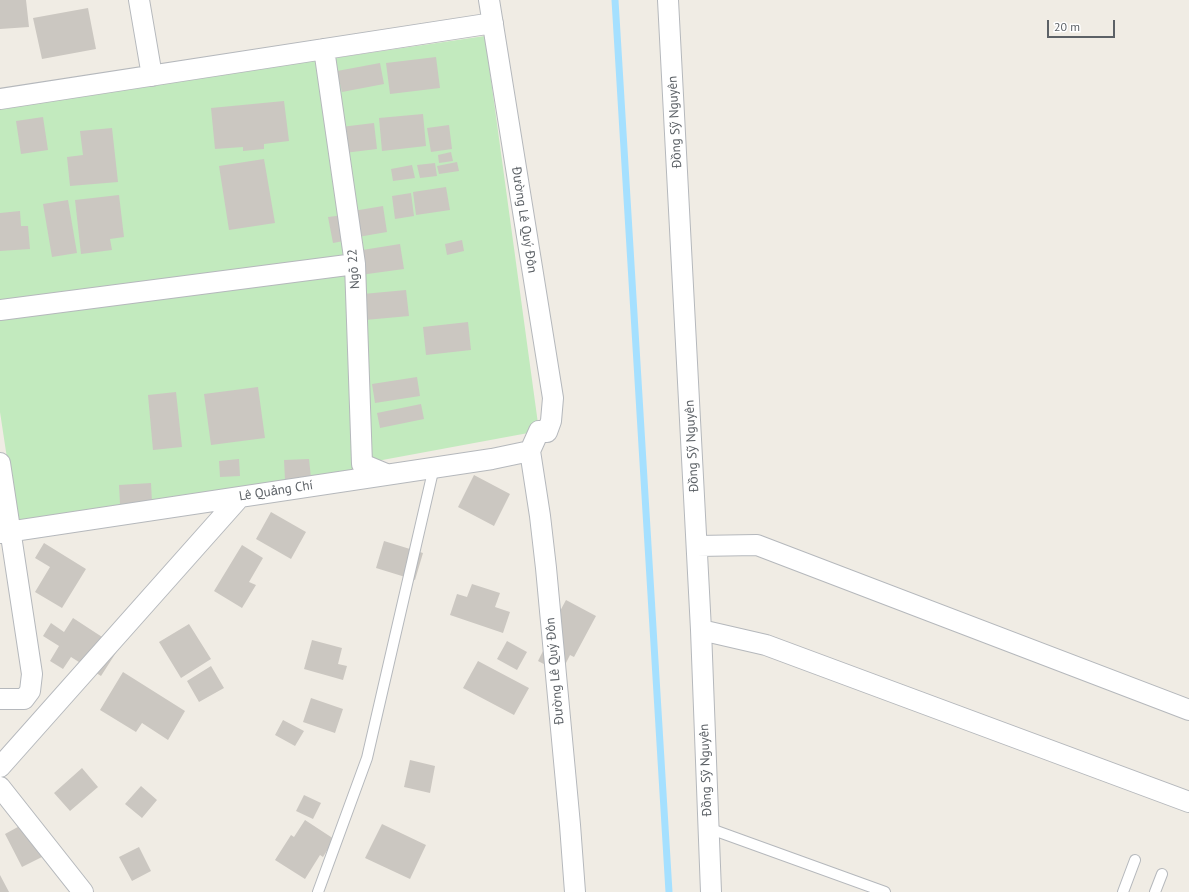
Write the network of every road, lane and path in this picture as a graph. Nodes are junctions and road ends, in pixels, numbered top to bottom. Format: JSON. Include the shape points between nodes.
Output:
{"nodes":[{"id":1,"x":139,"y":0,"type":"edge"},
{"id":2,"x":489,"y":0,"type":"edge"},
{"id":3,"x":668,"y":0,"type":"edge"},
{"id":4,"x":493,"y":23,"type":"junction"},
{"id":5,"x":324,"y":49,"type":"junction"},
{"id":6,"x":152,"y":76,"type":"junction"},
{"id":7,"x":0,"y":99,"type":"edge"},
{"id":8,"x":355,"y":264,"type":"junction"},
{"id":9,"x":0,"y":310,"type":"edge"},
{"id":10,"x":530,"y":451,"type":"junction"},
{"id":11,"x":0,"y":463,"type":"edge"},
{"id":12,"x":434,"y":467,"type":"junction"},
{"id":13,"x":386,"y":474,"type":"junction"},
{"id":14,"x":240,"y":497,"type":"junction"},
{"id":15,"x":5,"y":532,"type":"edge"},
{"id":16,"x":697,"y":546,"type":"junction"},
{"id":17,"x":701,"y":630,"type":"junction"},
{"id":18,"x":0,"y":699,"type":"edge"},
{"id":19,"x":1189,"y":710,"type":"edge"},
{"id":20,"x":0,"y":767,"type":"edge"},
{"id":21,"x":0,"y":787,"type":"edge"},
{"id":22,"x":1189,"y":802,"type":"edge"},
{"id":23,"x":708,"y":828,"type":"junction"},
{"id":24,"x":1135,"y":860,"type":"dead end"},
{"id":25,"x":1162,"y":874,"type":"dead end"},
{"id":26,"x":83,"y":892,"type":"edge"},
{"id":27,"x":318,"y":892,"type":"edge"},
{"id":28,"x":575,"y":892,"type":"edge"},
{"id":29,"x":711,"y":892,"type":"edge"},
{"id":30,"x":885,"y":892,"type":"edge"},
{"id":31,"x":1122,"y":892,"type":"edge"},
{"id":32,"x":1155,"y":892,"type":"edge"}],
"edges":[{"from":1,"to":6,"type":"street"},
{"from":2,"to":4,"type":"street","name":"Đường Lê Quý Đôn"},
{"from":3,"to":16,"type":"street","name":"Đồng Sỹ Nguyên"},
{"from":4,"to":5,"type":"street"},
{"from":4,"to":10,"type":"street","name":"Đường Lê Quý Đôn","via":[[553,398],[551,421],[547,432],[539,431]]},
{"from":5,"to":6,"type":"street"},
{"from":5,"to":8,"type":"street","name":"Ngõ 22"},
{"from":6,"to":7,"type":"street"},
{"from":8,"to":9,"type":"street"},
{"from":8,"to":13,"type":"street","name":"Ngõ 22","via":[[362,464]]},
{"from":10,"to":12,"type":"street","name":"Lê Quảng Chí"},
{"from":10,"to":28,"type":"street","name":"Đường Lê Quý Đôn","via":[[546,568]]},
{"from":11,"to":15,"type":"street"},
{"from":12,"to":13,"type":"street","name":"Lê Quảng Chí"},
{"from":12,"to":27,"type":"lane","via":[[367,758]]},
{"from":13,"to":14,"type":"street","name":"Lê Quảng Chí"},
{"from":14,"to":15,"type":"street","name":"Lê Quảng Chí"},
{"from":14,"to":20,"type":"street"},
{"from":15,"to":18,"type":"street","via":[[32,674],[30,691],[24,699]]},
{"from":16,"to":17,"type":"street","name":"Đồng Sỹ Nguyên"},
{"from":16,"to":19,"type":"street","via":[[757,545]]},
{"from":17,"to":22,"type":"street","via":[[766,645]]},
{"from":17,"to":23,"type":"street","name":"Đồng Sỹ Nguyên"},
{"from":21,"to":26,"type":"street"},
{"from":23,"to":29,"type":"street","name":"Đồng Sỹ Nguyên"},
{"from":23,"to":30,"type":"lane"},
{"from":24,"to":31,"type":"lane"},
{"from":25,"to":32,"type":"lane"}]}
